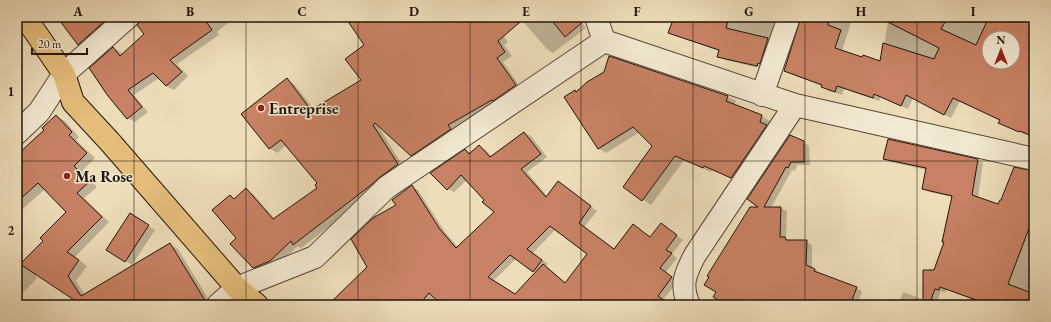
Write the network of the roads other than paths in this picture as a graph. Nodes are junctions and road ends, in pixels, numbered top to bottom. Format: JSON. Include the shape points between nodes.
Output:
{"nodes":[{"id":1,"x":25,"y":17,"type":"edge"},
{"id":2,"x":128,"y":17,"type":"edge"},
{"id":3,"x":596,"y":17,"type":"edge"},
{"id":4,"x":789,"y":17,"type":"edge"},
{"id":5,"x":604,"y":41,"type":"junction"},
{"id":6,"x":64,"y":74,"type":"junction"},
{"id":7,"x":762,"y":95,"type":"junction"},
{"id":8,"x":795,"y":105,"type":"junction"},
{"id":9,"x":17,"y":133,"type":"edge"},
{"id":10,"x":1034,"y":159,"type":"edge"},
{"id":11,"x":237,"y":288,"type":"junction"},
{"id":12,"x":218,"y":305,"type":"edge"},
{"id":13,"x":257,"y":305,"type":"edge"},
{"id":14,"x":689,"y":305,"type":"edge"}],
"edges":[{"from":1,"to":6,"type":"highway"},
{"from":2,"to":6,"type":"street"},
{"from":3,"to":5,"type":"street"},
{"from":4,"to":7,"type":"street"},
{"from":5,"to":7,"type":"street"},
{"from":5,"to":11,"type":"street","via":[[387,186],[315,256]]},
{"from":6,"to":9,"type":"street","via":[[39,112]]},
{"from":6,"to":11,"type":"highway","via":[[73,102]]},
{"from":7,"to":8,"type":"street"},
{"from":8,"to":10,"type":"street"},
{"from":8,"to":14,"type":"street","via":[[695,255],[684,283],[684,295]]},
{"from":11,"to":12,"type":"street"},
{"from":11,"to":13,"type":"highway"}]}
